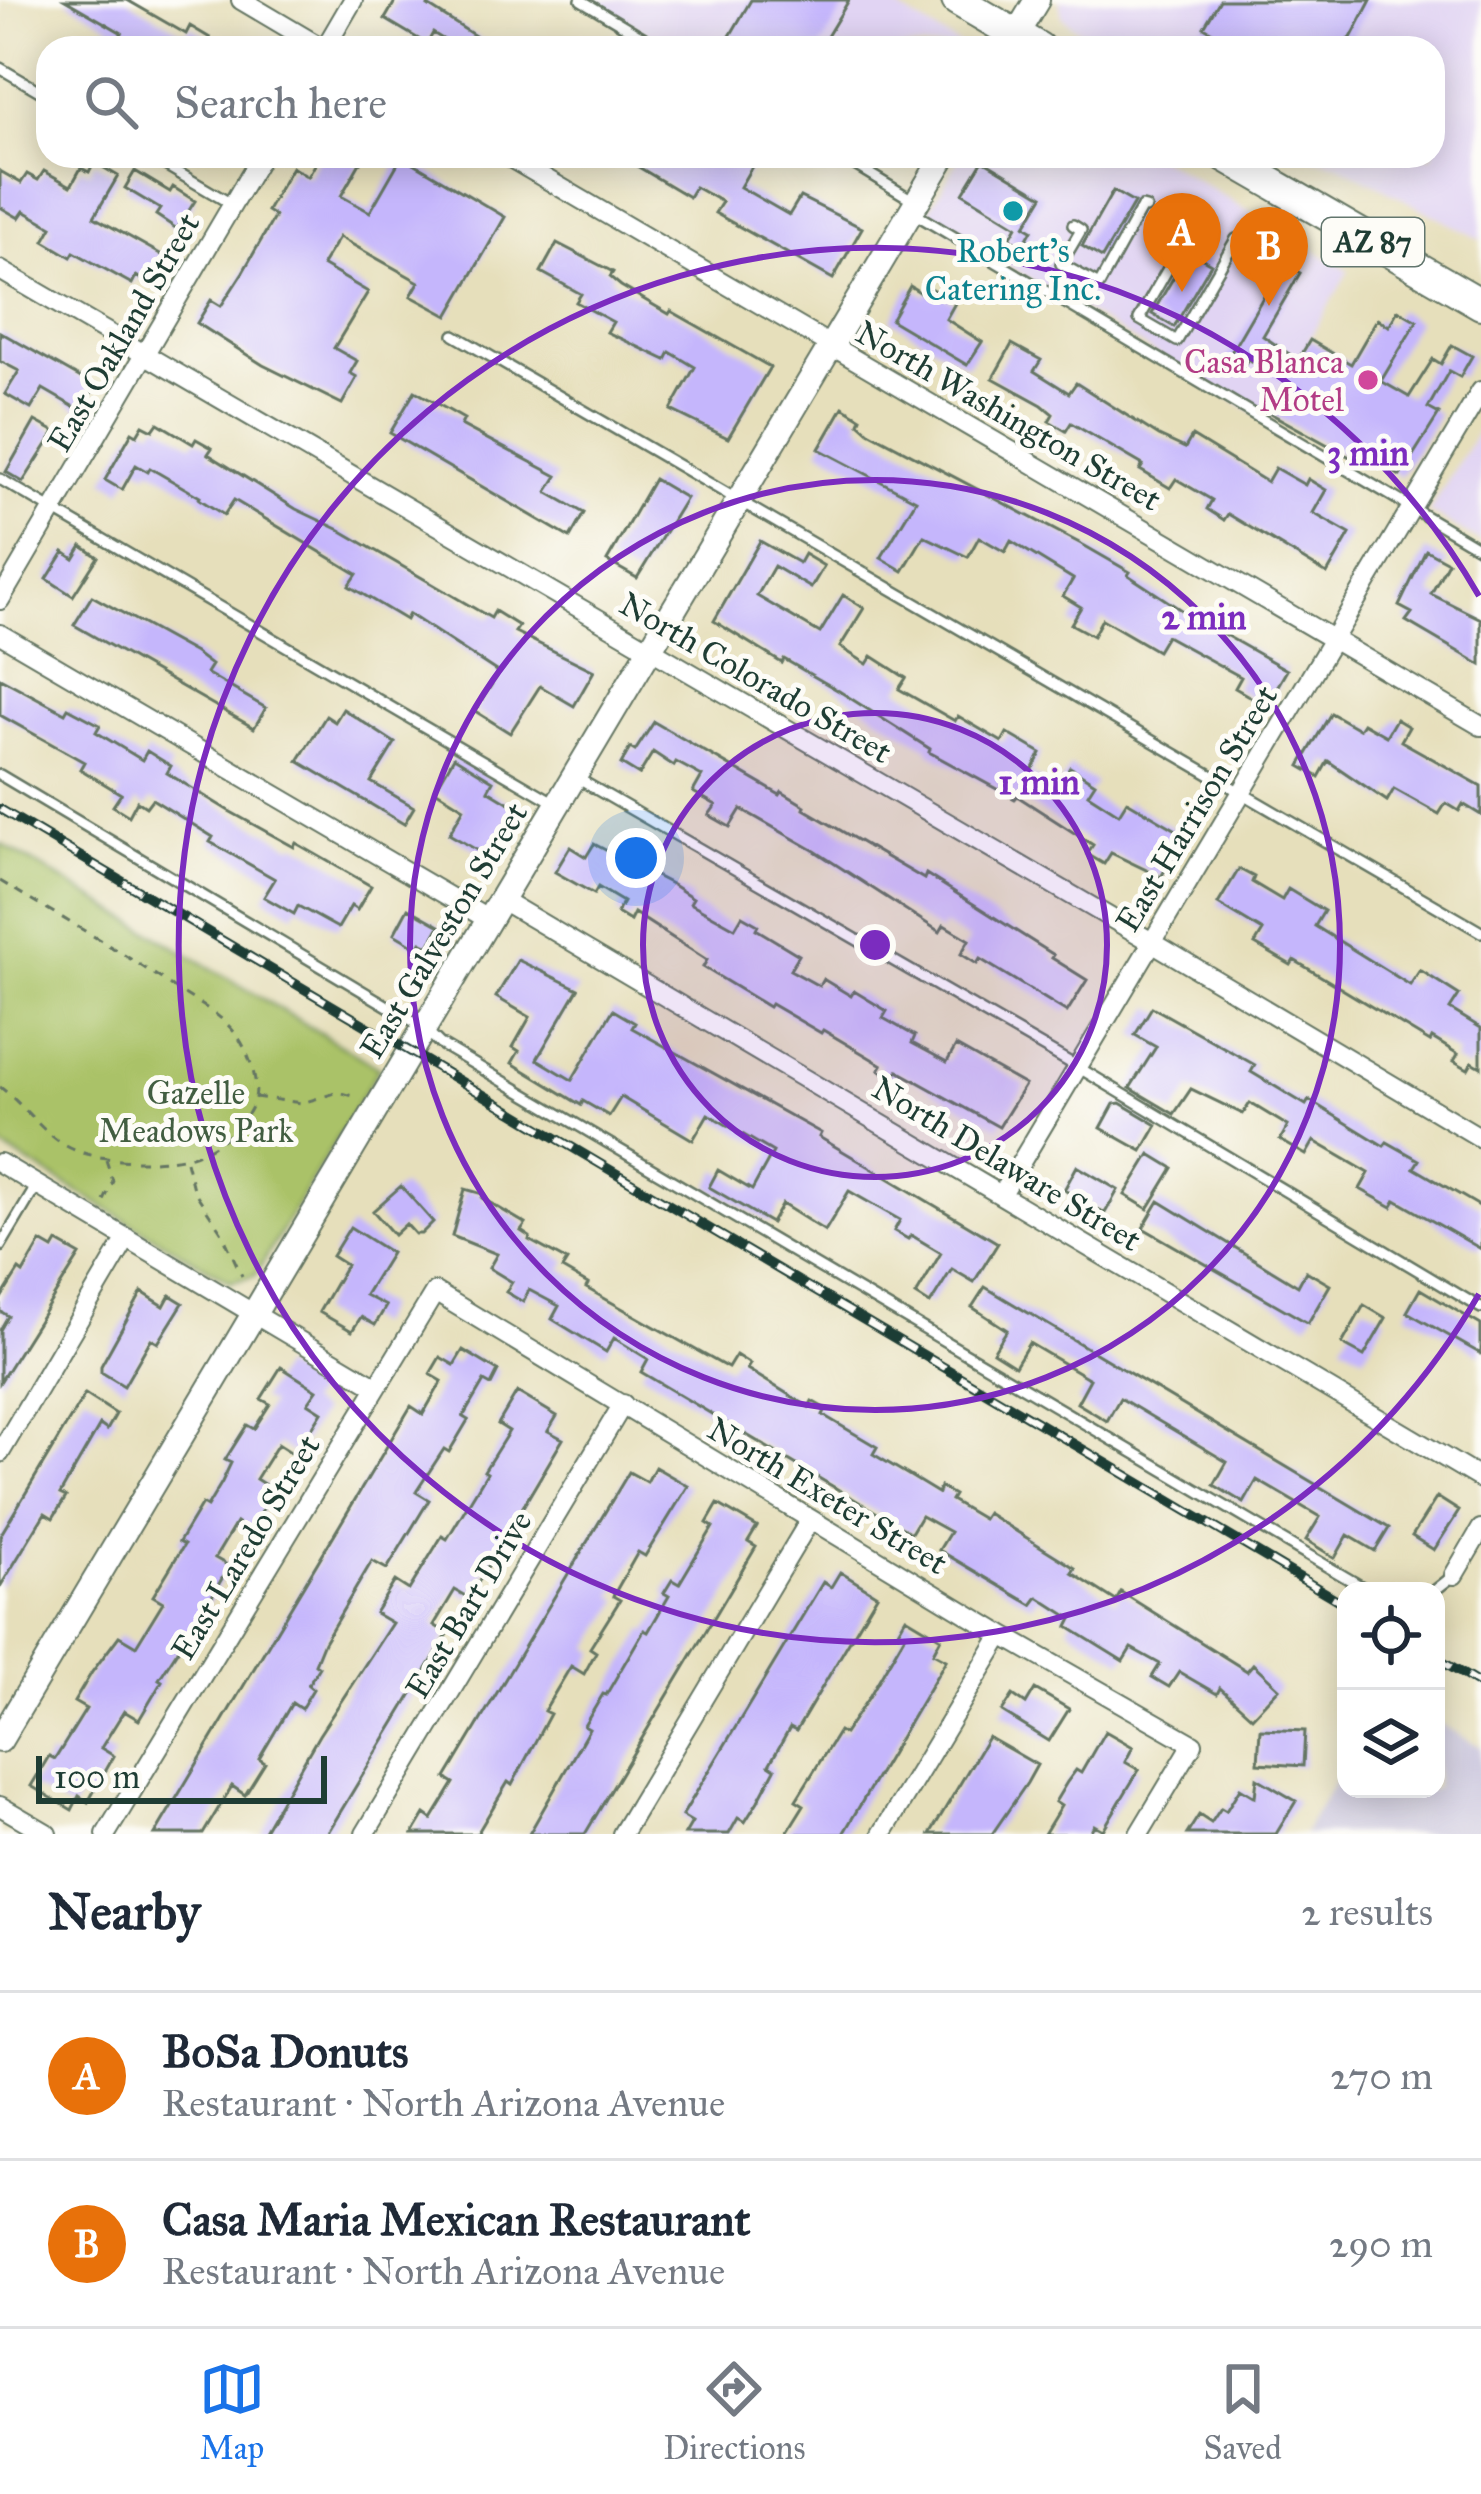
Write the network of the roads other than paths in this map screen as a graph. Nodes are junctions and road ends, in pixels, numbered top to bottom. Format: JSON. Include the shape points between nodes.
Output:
{"nodes":[{"id":1,"x":242,"y":0,"type":"edge"},
{"id":2,"x":353,"y":0,"type":"edge"},
{"id":3,"x":581,"y":0,"type":"edge"},
{"id":4,"x":957,"y":0,"type":"edge"},
{"id":5,"x":1037,"y":0,"type":"edge"},
{"id":6,"x":304,"y":36,"type":"edge"},
{"id":7,"x":331,"y":36,"type":"edge"},
{"id":8,"x":641,"y":36,"type":"edge"},
{"id":9,"x":1009,"y":36,"type":"edge"},
{"id":10,"x":1024,"y":36,"type":"edge"},
{"id":11,"x":0,"y":68,"type":"edge"},
{"id":12,"x":36,"y":90,"type":"edge"},
{"id":13,"x":170,"y":168,"type":"edge"},
{"id":14,"x":254,"y":168,"type":"edge"},
{"id":15,"x":528,"y":168,"type":"edge"},
{"id":16,"x":858,"y":168,"type":"edge"},
{"id":17,"x":937,"y":168,"type":"edge"},
{"id":18,"x":1246,"y":168,"type":"edge"},
{"id":19,"x":233,"y":205,"type":"junction"},
{"id":20,"x":913,"y":206,"type":"junction"},
{"id":21,"x":1146,"y":208,"type":"dead end"},
{"id":22,"x":1197,"y":218,"type":"dead end"},
{"id":23,"x":1072,"y":225,"type":"dead end"},
{"id":24,"x":1235,"y":239,"type":"dead end"},
{"id":25,"x":0,"y":270,"type":"edge"},
{"id":26,"x":1481,"y":304,"type":"edge"},
{"id":27,"x":454,"y":334,"type":"dead end"},
{"id":28,"x":832,"y":346,"type":"junction"},
{"id":29,"x":144,"y":355,"type":"junction"},
{"id":30,"x":1481,"y":392,"type":"edge"},
{"id":31,"x":0,"y":479,"type":"edge"},
{"id":32,"x":741,"y":502,"type":"junction"},
{"id":33,"x":1411,"y":507,"type":"junction"},
{"id":34,"x":53,"y":510,"type":"junction"},
{"id":35,"x":1481,"y":549,"type":"edge"},
{"id":36,"x":0,"y":600,"type":"edge"},
{"id":37,"x":0,"y":634,"type":"edge"},
{"id":38,"x":1332,"y":638,"type":"junction"},
{"id":39,"x":651,"y":650,"type":"junction"},
{"id":40,"x":1481,"y":726,"type":"edge"},
{"id":41,"x":0,"y":775,"type":"edge"},
{"id":42,"x":575,"y":777,"type":"junction"},
{"id":43,"x":1240,"y":792,"type":"junction"},
{"id":44,"x":558,"y":805,"type":"junction"},
{"id":45,"x":495,"y":910,"type":"junction"},
{"id":46,"x":1481,"y":932,"type":"edge"},
{"id":47,"x":1152,"y":942,"type":"junction"},
{"id":48,"x":423,"y":1027,"type":"junction"},
{"id":49,"x":1076,"y":1066,"type":"junction"},
{"id":50,"x":1481,"y":1138,"type":"edge"},
{"id":51,"x":0,"y":1163,"type":"edge"},
{"id":52,"x":37,"y":1185,"type":"junction"},
{"id":53,"x":1002,"y":1194,"type":"junction"},
{"id":54,"x":127,"y":1238,"type":"junction"},
{"id":55,"x":0,"y":1247,"type":"edge"},
{"id":56,"x":435,"y":1292,"type":"joint"},
{"id":57,"x":1481,"y":1308,"type":"edge"},
{"id":58,"x":254,"y":1314,"type":"junction"},
{"id":59,"x":377,"y":1387,"type":"junction"},
{"id":60,"x":623,"y":1405,"type":"junction"},
{"id":61,"x":0,"y":1453,"type":"edge"},
{"id":62,"x":1481,"y":1479,"type":"edge"},
{"id":63,"x":810,"y":1520,"type":"junction"},
{"id":64,"x":1481,"y":1529,"type":"edge"},
{"id":65,"x":1454,"y":1576,"type":"joint"},
{"id":66,"x":1354,"y":1582,"type":"edge"},
{"id":67,"x":1445,"y":1582,"type":"edge"},
{"id":68,"x":1002,"y":1635,"type":"junction"},
{"id":69,"x":0,"y":1740,"type":"edge"},
{"id":70,"x":0,"y":1806,"type":"edge"},
{"id":71,"x":48,"y":1834,"type":"edge"},
{"id":72,"x":106,"y":1834,"type":"edge"},
{"id":73,"x":365,"y":1834,"type":"edge"},
{"id":74,"x":622,"y":1834,"type":"edge"},
{"id":75,"x":882,"y":1834,"type":"edge"},
{"id":76,"x":1138,"y":1834,"type":"edge"}],
"edges":[{"from":1,"to":6,"type":"street"},
{"from":2,"to":7,"type":"street"},
{"from":3,"to":8,"type":"lane"},
{"from":4,"to":9,"type":"main road"},
{"from":5,"to":10,"type":"street"},
{"from":11,"to":12,"type":"lane"},
{"from":13,"to":19,"type":"lane"},
{"from":14,"to":19,"type":"street","name":"East Oakland Street"},
{"from":15,"to":28,"type":"street","name":"North Washington Street"},
{"from":16,"to":20,"type":"lane"},
{"from":17,"to":20,"type":"street","name":"East Galveston Street"},
{"from":18,"to":26,"type":"main road","number":"AZ 87"},
{"from":19,"to":29,"type":"street","name":"East Oakland Street"},
{"from":20,"to":28,"type":"street","name":"East Galveston Street"},
{"from":20,"to":33,"type":"lane"},
{"from":21,"to":23,"type":"lane","via":[[1099,285],[1061,264],[1081,230]]},
{"from":22,"to":24,"type":"lane","via":[[1139,319],[1177,341]]},
{"from":25,"to":29,"type":"street","name":"North Colorado Street"},
{"from":27,"to":32,"type":"lane"},
{"from":28,"to":32,"type":"street","name":"East Galveston Street"},
{"from":28,"to":38,"type":"street","name":"North Washington Street"},
{"from":29,"to":34,"type":"street","name":"East Oakland Street"},
{"from":29,"to":39,"type":"street","name":"North Colorado Street"},
{"from":30,"to":33,"type":"street","name":"East Harrison Street"},
{"from":31,"to":34,"type":"lane"},
{"from":32,"to":39,"type":"street","name":"East Galveston Street"},
{"from":32,"to":43,"type":"lane"},
{"from":33,"to":35,"type":"lane"},
{"from":33,"to":38,"type":"street","name":"East Harrison Street"},
{"from":34,"to":36,"type":"street","name":"East Oakland Street"},
{"from":34,"to":44,"type":"lane"},
{"from":37,"to":45,"type":"street","name":"North Delaware Street"},
{"from":38,"to":40,"type":"street","name":"North Washington Street"},
{"from":38,"to":43,"type":"street","name":"East Harrison Street"},
{"from":39,"to":42,"type":"street","name":"East Galveston Street"},
{"from":39,"to":47,"type":"street","name":"North Colorado Street"},
{"from":41,"to":48,"type":"lane"},
{"from":42,"to":44,"type":"street","name":"East Galveston Street"},
{"from":42,"to":49,"type":"lane"},
{"from":43,"to":46,"type":"lane"},
{"from":43,"to":47,"type":"street","name":"East Harrison Street"},
{"from":44,"to":45,"type":"street","name":"East Galveston Street"},
{"from":45,"to":48,"type":"street","name":"East Galveston Street"},
{"from":45,"to":53,"type":"street","name":"North Delaware Street"},
{"from":47,"to":49,"type":"street","name":"East Harrison Street"},
{"from":47,"to":50,"type":"street","name":"North Colorado Street"},
{"from":48,"to":58,"type":"street","name":"East Galveston Street"},
{"from":48,"to":66,"type":"lane"},
{"from":49,"to":53,"type":"street","name":"East Harrison Street"},
{"from":49,"to":57,"type":"lane"},
{"from":51,"to":52,"type":"street"},
{"from":52,"to":54,"type":"street"},
{"from":52,"to":55,"type":"lane"},
{"from":53,"to":62,"type":"street","name":"North Delaware Street"},
{"from":54,"to":58,"type":"street"},
{"from":54,"to":61,"type":"street"},
{"from":56,"to":59,"type":"street","name":"East Laredo Street"},
{"from":56,"to":60,"type":"street","name":"North Exeter Street"},
{"from":58,"to":59,"type":"street"},
{"from":58,"to":69,"type":"street","name":"East Galveston Street"},
{"from":59,"to":72,"type":"street","name":"East Laredo Street"},
{"from":60,"to":63,"type":"street","name":"North Exeter Street"},
{"from":60,"to":73,"type":"street","name":"East Bart Drive"},
{"from":63,"to":68,"type":"street","name":"North Exeter Street"},
{"from":63,"to":74,"type":"street"},
{"from":64,"to":65,"type":"street"},
{"from":65,"to":67,"type":"lane"},
{"from":68,"to":75,"type":"street"},
{"from":68,"to":76,"type":"street","name":"North Exeter Street","via":[[1192,1744]]},
{"from":70,"to":71,"type":"street"}]}
